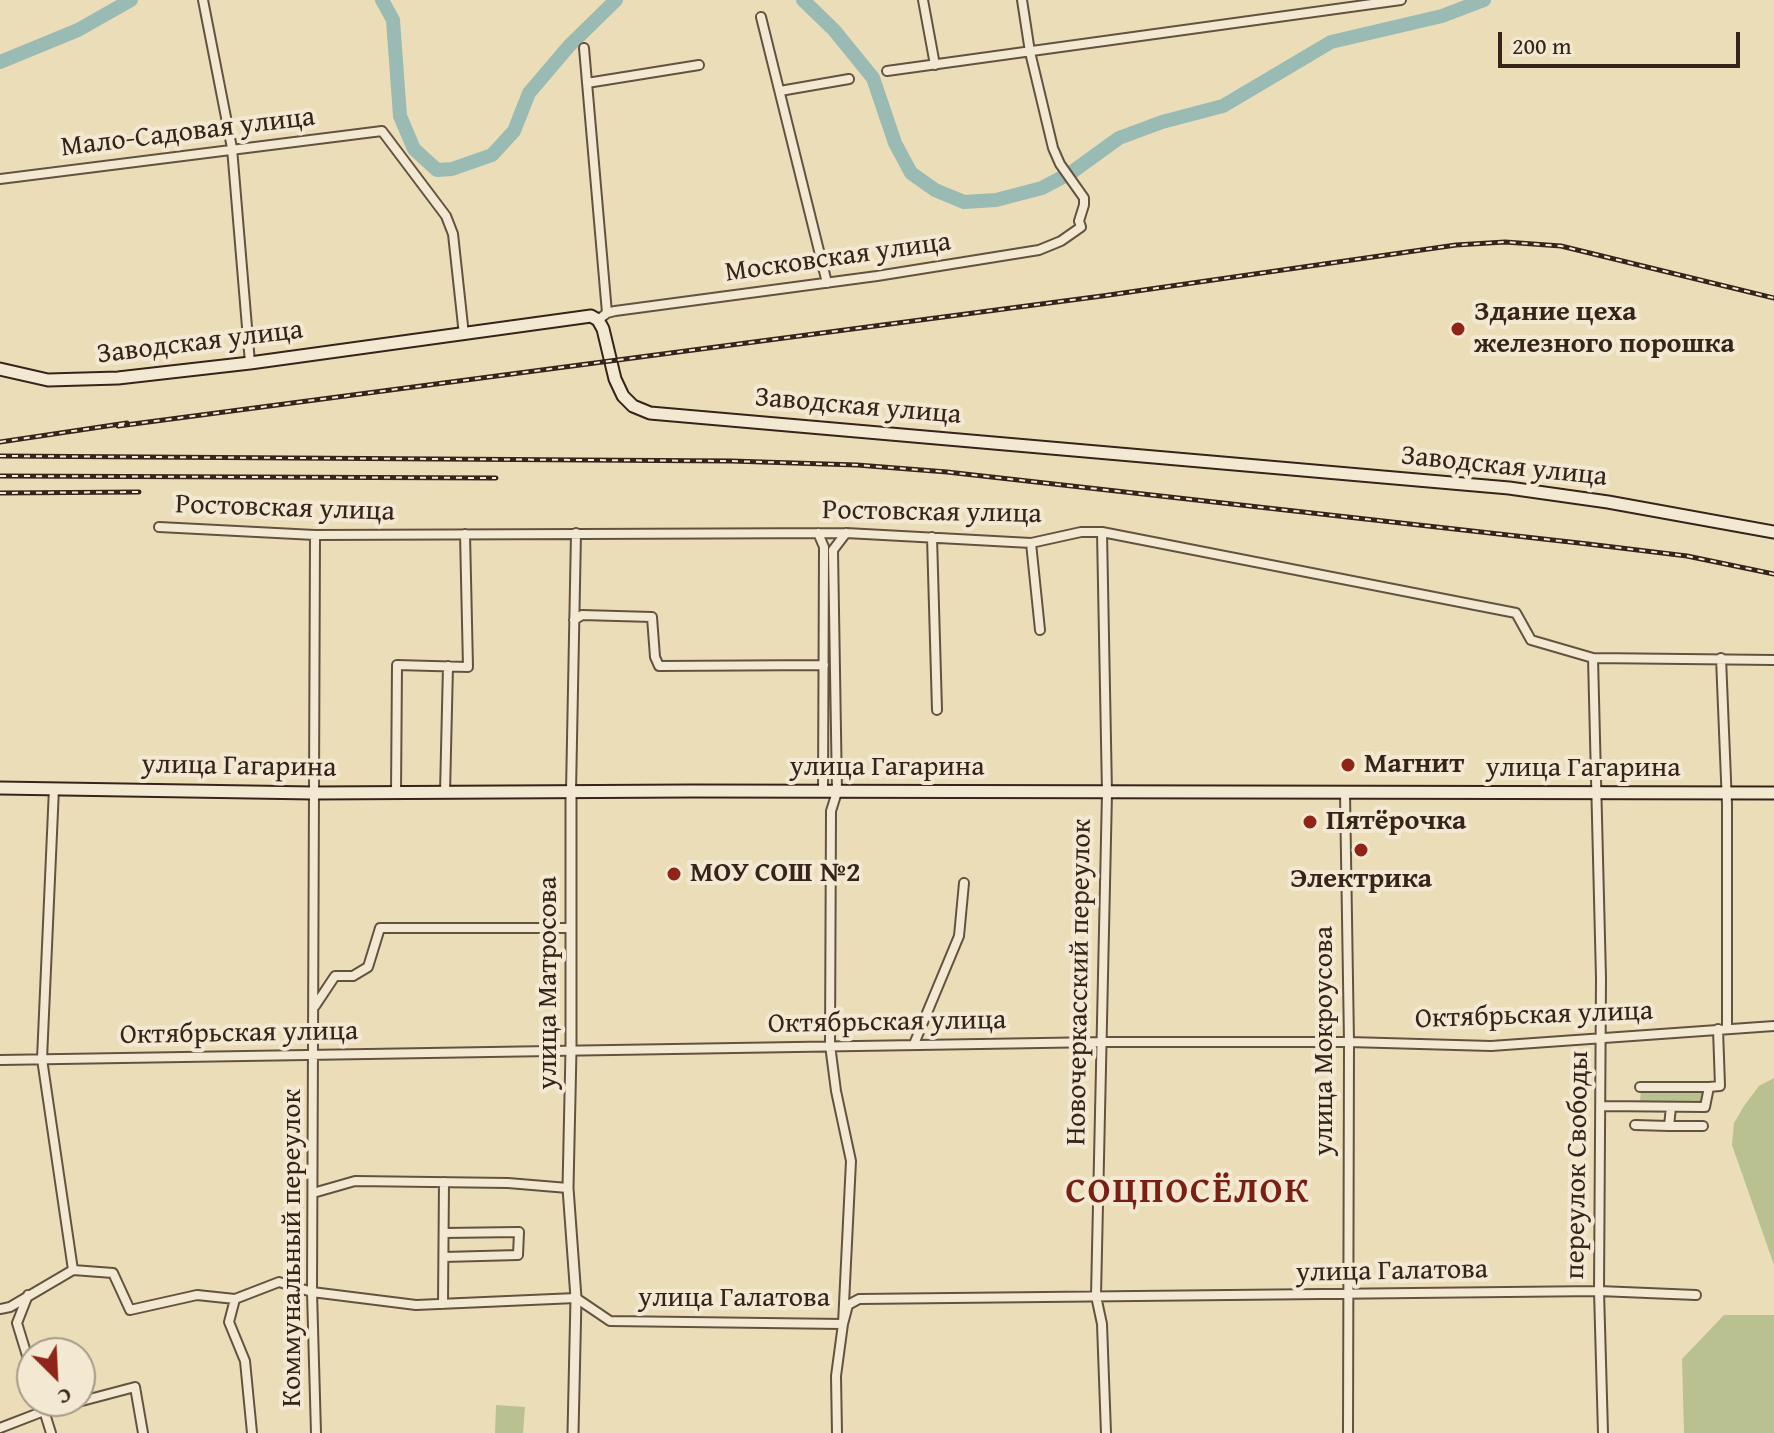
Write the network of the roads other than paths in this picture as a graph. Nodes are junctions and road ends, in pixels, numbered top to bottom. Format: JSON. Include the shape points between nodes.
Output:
{"nodes":[{"id":1,"x":203,"y":0,"type":"edge"},
{"id":2,"x":923,"y":0,"type":"edge"},
{"id":3,"x":1022,"y":0,"type":"edge"},
{"id":4,"x":1401,"y":0,"type":"edge"},
{"id":5,"x":761,"y":17,"type":"dead end"},
{"id":6,"x":584,"y":48,"type":"dead end"},
{"id":7,"x":1030,"y":52,"type":"junction"},
{"id":8,"x":699,"y":65,"type":"dead end"},
{"id":9,"x":935,"y":65,"type":"junction"},
{"id":10,"x":887,"y":71,"type":"dead end"},
{"id":11,"x":849,"y":79,"type":"dead end"},
{"id":12,"x":587,"y":83,"type":"junction"},
{"id":13,"x":780,"y":91,"type":"junction"},
{"id":14,"x":232,"y":148,"type":"junction"},
{"id":15,"x":0,"y":179,"type":"edge"},
{"id":16,"x":827,"y":283,"type":"junction"},
{"id":17,"x":602,"y":317,"type":"junction"},
{"id":18,"x":464,"y":335,"type":"junction"},
{"id":19,"x":250,"y":363,"type":"junction"},
{"id":20,"x":3,"y":368,"type":"edge"},
{"id":21,"x":159,"y":527,"type":"dead end"},
{"id":22,"x":1102,"y":532,"type":"junction"},
{"id":23,"x":1774,"y":532,"type":"edge"},
{"id":24,"x":576,"y":533,"type":"junction"},
{"id":25,"x":818,"y":533,"type":"junction"},
{"id":26,"x":846,"y":533,"type":"junction"},
{"id":27,"x":465,"y":534,"type":"junction"},
{"id":28,"x":315,"y":535,"type":"junction"},
{"id":29,"x":932,"y":537,"type":"junction"},
{"id":30,"x":1031,"y":543,"type":"junction"},
{"id":31,"x":574,"y":620,"type":"junction"},
{"id":32,"x":1040,"y":630,"type":"dead end"},
{"id":33,"x":1593,"y":658,"type":"junction"},
{"id":34,"x":1721,"y":658,"type":"junction"},
{"id":35,"x":1774,"y":660,"type":"edge"},
{"id":36,"x":824,"y":665,"type":"junction"},
{"id":37,"x":448,"y":666,"type":"junction"},
{"id":38,"x":937,"y":710,"type":"dead end"},
{"id":39,"x":0,"y":788,"type":"edge"},
{"id":40,"x":54,"y":788,"type":"junction"},
{"id":41,"x":571,"y":792,"type":"junction"},
{"id":42,"x":823,"y":792,"type":"junction"},
{"id":43,"x":837,"y":792,"type":"junction"},
{"id":44,"x":313,"y":793,"type":"junction"},
{"id":45,"x":396,"y":793,"type":"junction"},
{"id":46,"x":445,"y":793,"type":"junction"},
{"id":47,"x":1107,"y":793,"type":"junction"},
{"id":48,"x":1345,"y":793,"type":"junction"},
{"id":49,"x":1726,"y":793,"type":"junction"},
{"id":50,"x":1774,"y":793,"type":"edge"},
{"id":51,"x":1598,"y":794,"type":"junction"},
{"id":52,"x":964,"y":883,"type":"dead end"},
{"id":53,"x":571,"y":928,"type":"junction"},
{"id":54,"x":313,"y":1008,"type":"junction"},
{"id":55,"x":1774,"y":1026,"type":"edge"},
{"id":56,"x":1722,"y":1029,"type":"junction"},
{"id":57,"x":1602,"y":1037,"type":"junction"},
{"id":58,"x":1102,"y":1042,"type":"junction"},
{"id":59,"x":1349,"y":1042,"type":"junction"},
{"id":60,"x":914,"y":1044,"type":"junction"},
{"id":61,"x":830,"y":1045,"type":"junction"},
{"id":62,"x":571,"y":1050,"type":"junction"},
{"id":63,"x":314,"y":1056,"type":"junction"},
{"id":64,"x":42,"y":1059,"type":"junction"},
{"id":65,"x":0,"y":1060,"type":"edge"},
{"id":66,"x":1640,"y":1087,"type":"dead end"},
{"id":67,"x":1709,"y":1087,"type":"junction"},
{"id":68,"x":1601,"y":1106,"type":"junction"},
{"id":69,"x":1671,"y":1107,"type":"junction"},
{"id":70,"x":1635,"y":1125,"type":"dead end"},
{"id":71,"x":1669,"y":1126,"type":"junction"},
{"id":72,"x":1703,"y":1126,"type":"dead end"},
{"id":73,"x":444,"y":1182,"type":"junction"},
{"id":74,"x":568,"y":1188,"type":"junction"},
{"id":75,"x":313,"y":1193,"type":"junction"},
{"id":76,"x":444,"y":1233,"type":"junction"},
{"id":77,"x":444,"y":1257,"type":"junction"},
{"id":78,"x":73,"y":1270,"type":"junction"},
{"id":79,"x":1599,"y":1291,"type":"junction"},
{"id":80,"x":312,"y":1292,"type":"junction"},
{"id":81,"x":28,"y":1294,"type":"junction"},
{"id":82,"x":1346,"y":1295,"type":"junction"},
{"id":83,"x":1696,"y":1295,"type":"dead end"},
{"id":84,"x":1096,"y":1296,"type":"junction"},
{"id":85,"x":576,"y":1298,"type":"junction"},
{"id":86,"x":235,"y":1299,"type":"junction"},
{"id":87,"x":443,"y":1304,"type":"junction"},
{"id":88,"x":0,"y":1309,"type":"edge"},
{"id":89,"x":843,"y":1324,"type":"junction"},
{"id":90,"x":21,"y":1337,"type":"edge"},
{"id":91,"x":96,"y":1397,"type":"edge"},
{"id":92,"x":28,"y":1417,"type":"edge"},
{"id":93,"x":0,"y":1428,"type":"edge"},
{"id":94,"x":143,"y":1433,"type":"edge"},
{"id":95,"x":252,"y":1433,"type":"edge"},
{"id":96,"x":316,"y":1433,"type":"edge"},
{"id":97,"x":573,"y":1433,"type":"edge"},
{"id":98,"x":837,"y":1433,"type":"edge"},
{"id":99,"x":1106,"y":1433,"type":"edge"},
{"id":100,"x":1348,"y":1433,"type":"edge"},
{"id":101,"x":1603,"y":1433,"type":"edge"}],
"edges":[{"from":1,"to":14,"type":"street"},
{"from":2,"to":9,"type":"street"},
{"from":3,"to":7,"type":"street"},
{"from":4,"to":7,"type":"street"},
{"from":5,"to":13,"type":"street"},
{"from":6,"to":12,"type":"street"},
{"from":7,"to":9,"type":"street"},
{"from":7,"to":16,"type":"street","name":"Московская улица","via":[[1053,148],[1084,198],[1081,227],[1039,250]]},
{"from":8,"to":12,"type":"street"},
{"from":9,"to":10,"type":"street"},
{"from":11,"to":13,"type":"street"},
{"from":12,"to":17,"type":"street"},
{"from":13,"to":16,"type":"street"},
{"from":14,"to":15,"type":"street","name":"Мало-Садовая улица"},
{"from":14,"to":18,"type":"street","name":"Мало-Садовая улица","via":[[382,131],[446,216],[453,234]]},
{"from":14,"to":19,"type":"street"},
{"from":16,"to":17,"type":"street","name":"Московская улица"},
{"from":17,"to":18,"type":"main road","name":"Заводская улица"},
{"from":17,"to":23,"type":"main road","name":"Заводская улица","via":[[618,387],[633,406],[650,413],[1509,488]]},
{"from":18,"to":19,"type":"main road","name":"Заводская улица"},
{"from":19,"to":20,"type":"main road","name":"Заводская улица","via":[[77,381],[48,380]]},
{"from":21,"to":28,"type":"street","name":"Ростовская улица"},
{"from":22,"to":30,"type":"street","name":"Ростовская улица"},
{"from":22,"to":33,"type":"street","name":"Ростовская улица","via":[[1516,613],[1531,640]]},
{"from":22,"to":47,"type":"street","name":"Новочеркасский переулок"},
{"from":24,"to":25,"type":"street","name":"Ростовская улица"},
{"from":24,"to":27,"type":"street","name":"Ростовская улица"},
{"from":24,"to":31,"type":"street","name":"улица Матросова"},
{"from":25,"to":26,"type":"street","name":"Ростовская улица"},
{"from":25,"to":36,"type":"street","via":[[824,547]]},
{"from":26,"to":29,"type":"street","name":"Ростовская улица"},
{"from":26,"to":43,"type":"street","via":[[833,550]]},
{"from":27,"to":28,"type":"street","name":"Ростовская улица"},
{"from":27,"to":37,"type":"street","via":[[468,667]]},
{"from":28,"to":44,"type":"street","name":"Коммунальный переулок"},
{"from":29,"to":30,"type":"street","name":"Ростовская улица"},
{"from":29,"to":38,"type":"street"},
{"from":30,"to":32,"type":"street"},
{"from":31,"to":36,"type":"street","via":[[582,615],[652,617],[659,666]]},
{"from":31,"to":41,"type":"street","name":"улица Матросова"},
{"from":33,"to":34,"type":"street","name":"Ростовская улица"},
{"from":33,"to":51,"type":"street","name":"переулок Свободы"},
{"from":34,"to":35,"type":"street","name":"Ростовская улица"},
{"from":34,"to":49,"type":"street"},
{"from":36,"to":42,"type":"street"},
{"from":37,"to":45,"type":"street","via":[[397,665]]},
{"from":37,"to":46,"type":"street"},
{"from":39,"to":40,"type":"main road","name":"улица Гагарина"},
{"from":40,"to":44,"type":"main road","name":"улица Гагарина"},
{"from":40,"to":64,"type":"street"},
{"from":41,"to":42,"type":"main road","name":"улица Гагарина"},
{"from":41,"to":46,"type":"main road","name":"улица Гагарина"},
{"from":41,"to":53,"type":"street","name":"улица Матросова"},
{"from":42,"to":43,"type":"main road","name":"улица Гагарина"},
{"from":43,"to":47,"type":"main road","name":"улица Гагарина"},
{"from":43,"to":61,"type":"street","via":[[831,811]]},
{"from":44,"to":45,"type":"main road","name":"улица Гагарина"},
{"from":44,"to":54,"type":"street","name":"Коммунальный переулок"},
{"from":45,"to":46,"type":"main road","name":"улица Гагарина"},
{"from":47,"to":48,"type":"main road","name":"улица Гагарина"},
{"from":47,"to":58,"type":"street","name":"Новочеркасский переулок"},
{"from":48,"to":51,"type":"main road","name":"улица Гагарина"},
{"from":48,"to":59,"type":"street","name":"улица Мокроусова"},
{"from":49,"to":50,"type":"main road","name":"улица Гагарина"},
{"from":49,"to":51,"type":"main road","name":"улица Гагарина"},
{"from":49,"to":56,"type":"street"},
{"from":51,"to":57,"type":"street","name":"переулок Свободы"},
{"from":52,"to":60,"type":"street","via":[[959,936]]},
{"from":53,"to":54,"type":"street","via":[[380,928],[368,967],[353,976],[335,976]]},
{"from":53,"to":62,"type":"street","name":"улица Матросова"},
{"from":54,"to":63,"type":"street","name":"Коммунальный переулок"},
{"from":55,"to":56,"type":"street","name":"Октябрьская улица"},
{"from":56,"to":57,"type":"street","name":"Октябрьская улица"},
{"from":56,"to":67,"type":"street","via":[[1720,1086]]},
{"from":57,"to":59,"type":"street","name":"Октябрьская улица","via":[[1491,1046]]},
{"from":57,"to":68,"type":"street","name":"переулок Свободы"},
{"from":58,"to":59,"type":"street","name":"Октябрьская улица"},
{"from":58,"to":60,"type":"street","name":"Октябрьская улица"},
{"from":58,"to":84,"type":"street","name":"Новочеркасский переулок"},
{"from":59,"to":82,"type":"street","name":"улица Мокроусова"},
{"from":60,"to":61,"type":"street","name":"Октябрьская улица"},
{"from":61,"to":62,"type":"street","name":"Октябрьская улица"},
{"from":61,"to":89,"type":"street","via":[[851,1161]]},
{"from":62,"to":63,"type":"street","name":"Октябрьская улица"},
{"from":62,"to":74,"type":"street","name":"улица Матросова"},
{"from":63,"to":64,"type":"street","name":"Октябрьская улица"},
{"from":63,"to":75,"type":"street","name":"Коммунальный переулок"},
{"from":64,"to":65,"type":"street","name":"Октябрьская улица"},
{"from":64,"to":78,"type":"street"},
{"from":66,"to":67,"type":"street"},
{"from":67,"to":69,"type":"street","via":[[1705,1107]]},
{"from":68,"to":69,"type":"street"},
{"from":68,"to":79,"type":"street","name":"переулок Свободы"},
{"from":69,"to":71,"type":"street"},
{"from":70,"to":71,"type":"street"},
{"from":71,"to":72,"type":"street"},
{"from":73,"to":74,"type":"street"},
{"from":73,"to":75,"type":"street","via":[[355,1181]]},
{"from":73,"to":76,"type":"street"},
{"from":74,"to":85,"type":"street","name":"улица Матросова"},
{"from":75,"to":80,"type":"street","name":"Коммунальный переулок"},
{"from":76,"to":77,"type":"street"},
{"from":76,"to":77,"type":"street","via":[[519,1232],[518,1255]]},
{"from":77,"to":87,"type":"street"},
{"from":78,"to":81,"type":"street"},
{"from":78,"to":86,"type":"street","via":[[113,1273],[130,1310],[197,1295]]},
{"from":79,"to":82,"type":"street","name":"улица Галатова"},
{"from":79,"to":83,"type":"street","name":"улица Галатова"},
{"from":79,"to":101,"type":"street","name":"переулок Свободы"},
{"from":80,"to":86,"type":"street","via":[[279,1282]]},
{"from":80,"to":87,"type":"street"},
{"from":80,"to":96,"type":"street","name":"Коммунальный переулок"},
{"from":81,"to":88,"type":"street"},
{"from":81,"to":90,"type":"street","via":[[17,1323]]},
{"from":82,"to":84,"type":"street","name":"улица Галатова"},
{"from":82,"to":100,"type":"street","name":"улица Мокроусова"},
{"from":84,"to":89,"type":"street","name":"улица Галатова","via":[[859,1299],[848,1305]]},
{"from":84,"to":99,"type":"street","name":"Новочеркасский переулок"},
{"from":85,"to":87,"type":"street"},
{"from":85,"to":89,"type":"street","name":"улица Галатова","via":[[610,1321]]},
{"from":85,"to":97,"type":"street","name":"улица Матросова"},
{"from":86,"to":95,"type":"street","name":"Коммунальный переулок","via":[[229,1322],[245,1361]]},
{"from":89,"to":98,"type":"street","via":[[836,1376]]},
{"from":91,"to":94,"type":"street","via":[[135,1387]]},
{"from":92,"to":93,"type":"street"}]}
